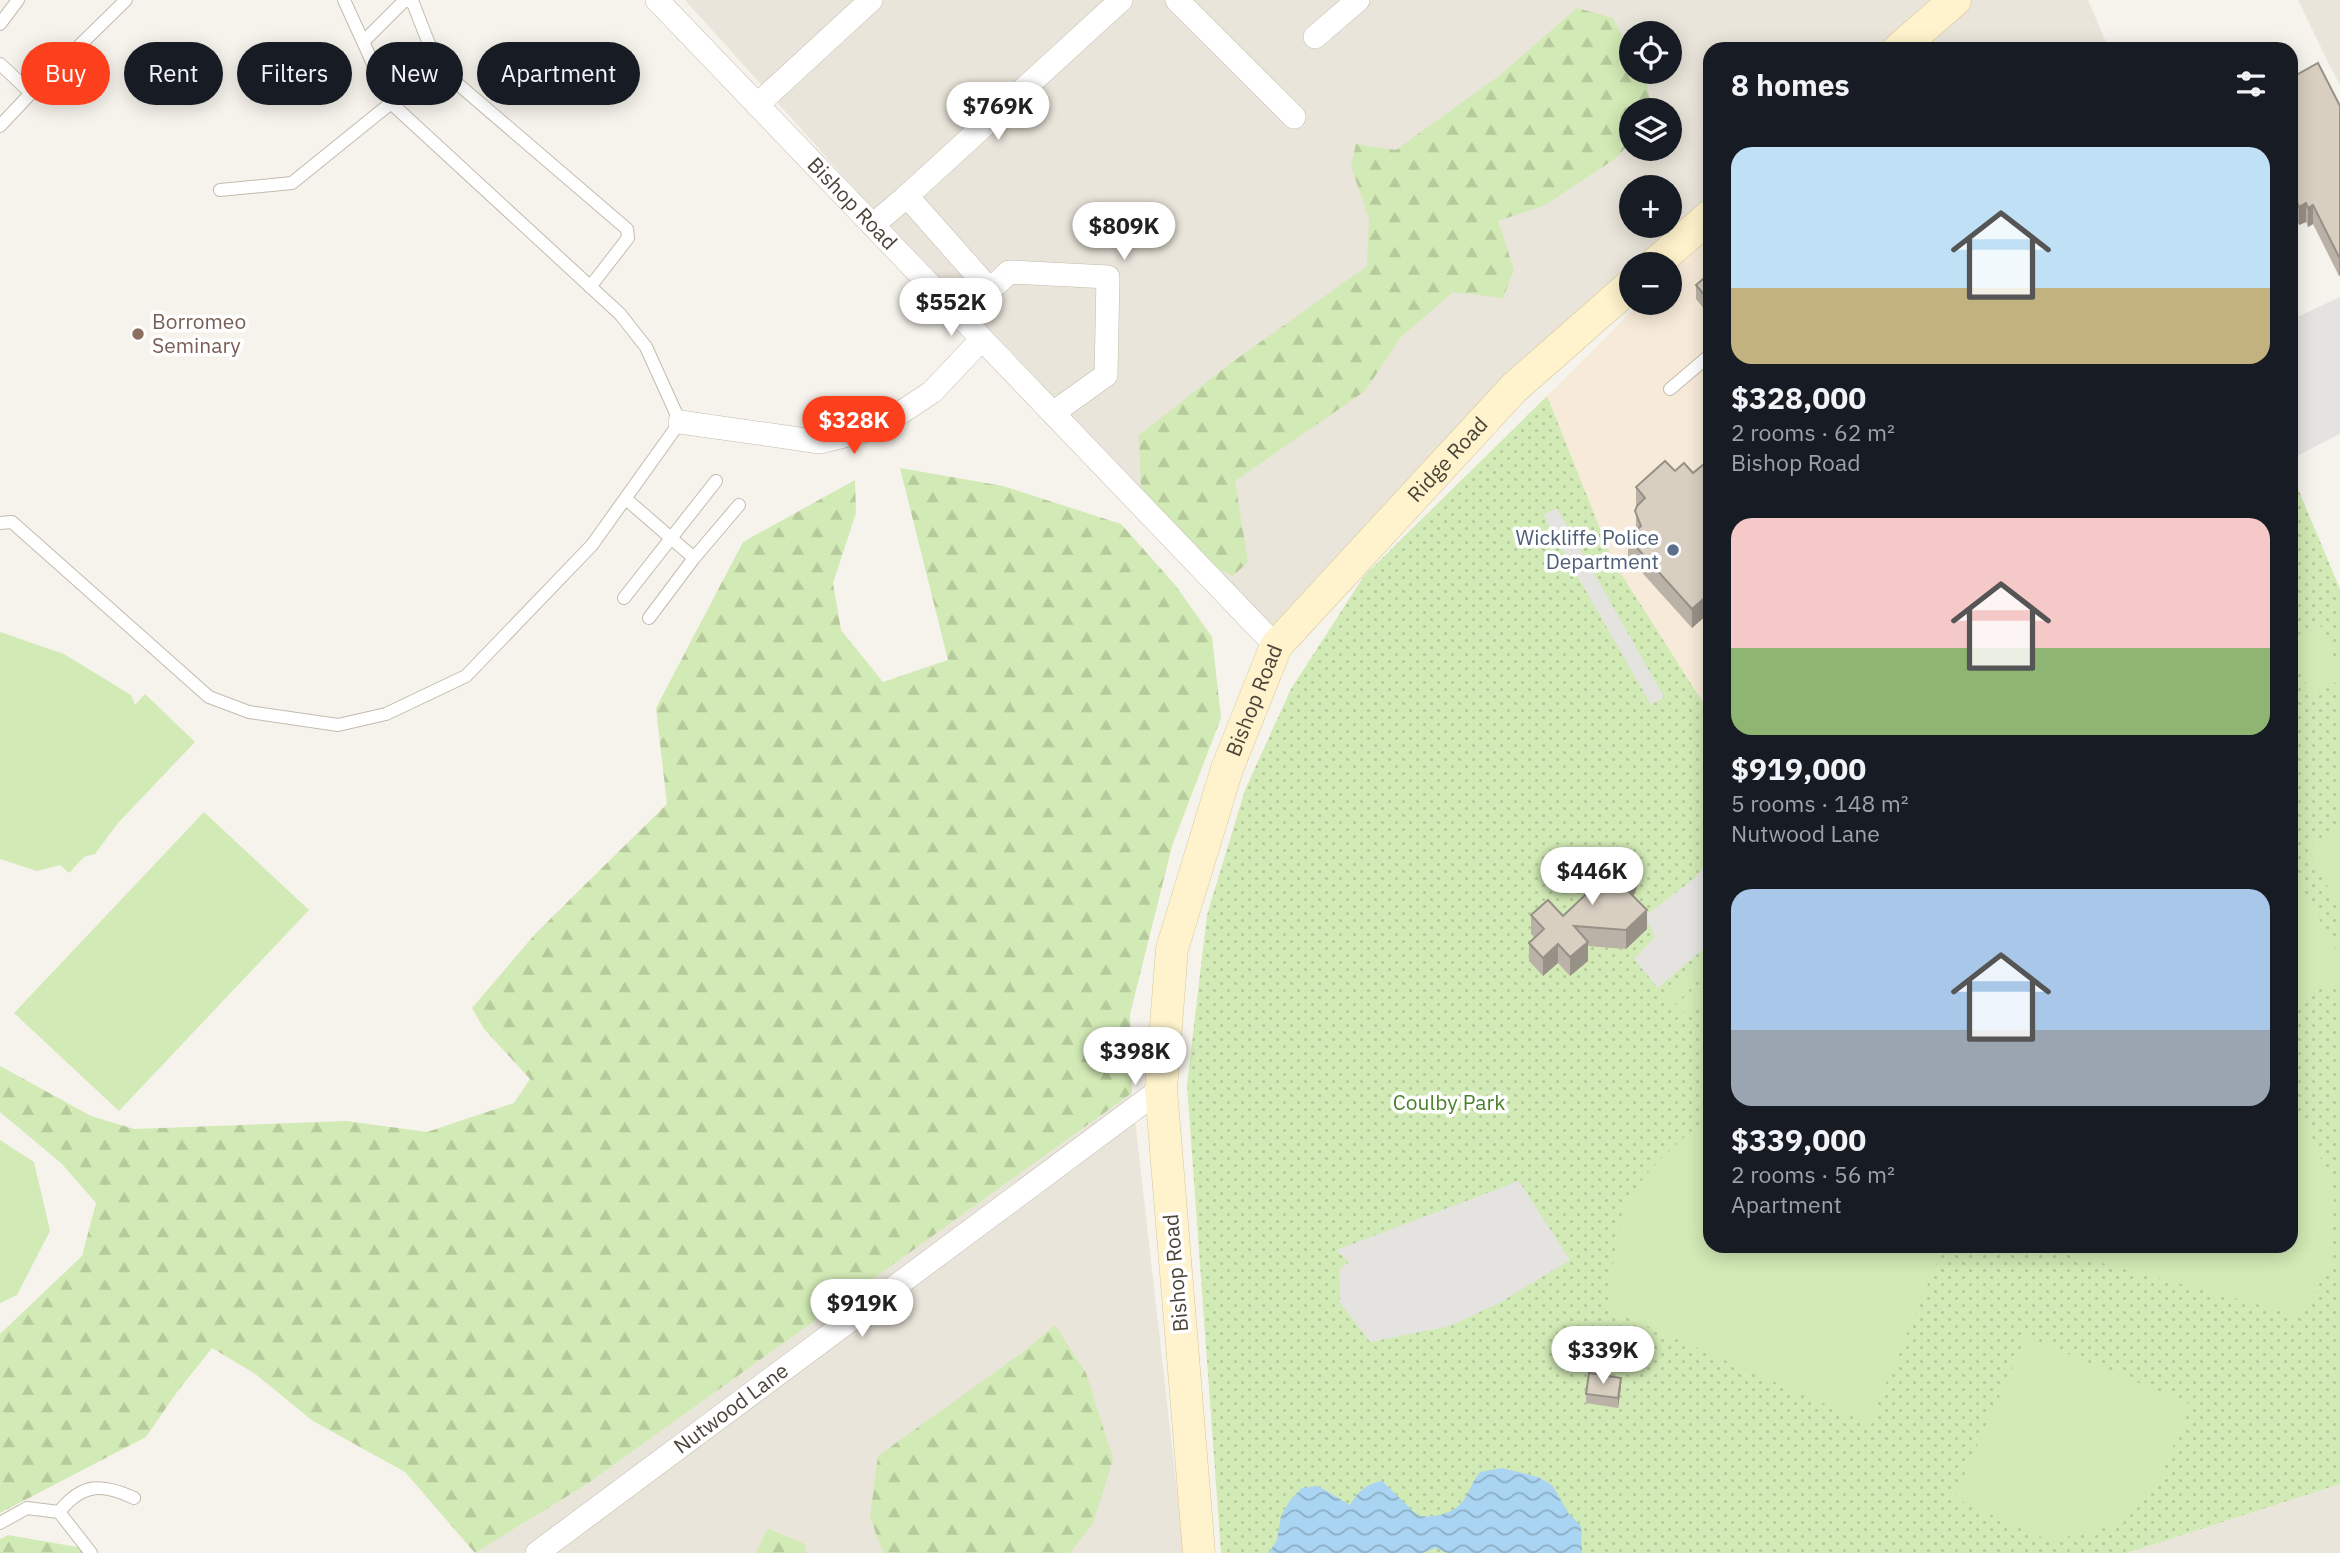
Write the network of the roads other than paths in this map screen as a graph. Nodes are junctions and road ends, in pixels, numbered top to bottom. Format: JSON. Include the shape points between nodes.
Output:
{"nodes":[{"id":1,"x":18,"y":0,"type":"edge"},
{"id":2,"x":126,"y":0,"type":"edge"},
{"id":3,"x":344,"y":0,"type":"edge"},
{"id":4,"x":657,"y":0,"type":"edge"},
{"id":5,"x":871,"y":0,"type":"edge"},
{"id":6,"x":1121,"y":0,"type":"edge"},
{"id":7,"x":1177,"y":0,"type":"edge"},
{"id":8,"x":1358,"y":0,"type":"edge"},
{"id":9,"x":1955,"y":0,"type":"edge"},
{"id":10,"x":0,"y":24,"type":"edge"},
{"id":11,"x":1315,"y":37,"type":"dead end"},
{"id":12,"x":364,"y":41,"type":"junction"},
{"id":13,"x":83,"y":42,"type":"edge"},
{"id":14,"x":1907,"y":42,"type":"edge"},
{"id":15,"x":366,"y":46,"type":"edge"},
{"id":16,"x":0,"y":64,"type":"edge"},
{"id":17,"x":21,"y":84,"type":"edge"},
{"id":18,"x":21,"y":104,"type":"edge"},
{"id":19,"x":389,"y":105,"type":"edge"},
{"id":20,"x":393,"y":105,"type":"edge"},
{"id":21,"x":757,"y":105,"type":"junction"},
{"id":22,"x":1294,"y":117,"type":"dead end"},
{"id":23,"x":0,"y":127,"type":"edge"},
{"id":24,"x":220,"y":190,"type":"dead end"},
{"id":25,"x":907,"y":196,"type":"junction"},
{"id":26,"x":1703,"y":222,"type":"edge"},
{"id":27,"x":873,"y":225,"type":"junction"},
{"id":28,"x":1669,"y":252,"type":"edge"},
{"id":29,"x":590,"y":286,"type":"junction"},
{"id":30,"x":990,"y":290,"type":"junction"},
{"id":31,"x":1619,"y":296,"type":"edge"},
{"id":32,"x":961,"y":317,"type":"junction"},
{"id":33,"x":982,"y":339,"type":"junction"},
{"id":34,"x":1703,"y":361,"type":"edge"},
{"id":35,"x":1670,"y":389,"type":"dead end"},
{"id":36,"x":1054,"y":414,"type":"junction"},
{"id":37,"x":680,"y":422,"type":"junction"},
{"id":38,"x":716,"y":481,"type":"dead end"},
{"id":39,"x":626,"y":499,"type":"junction"},
{"id":40,"x":739,"y":505,"type":"dead end"},
{"id":41,"x":0,"y":523,"type":"edge"},
{"id":42,"x":671,"y":538,"type":"junction"},
{"id":43,"x":694,"y":558,"type":"junction"},
{"id":44,"x":624,"y":598,"type":"dead end"},
{"id":45,"x":649,"y":618,"type":"dead end"},
{"id":46,"x":1276,"y":646,"type":"junction"},
{"id":47,"x":1161,"y":1089,"type":"junction"},
{"id":48,"x":134,"y":1498,"type":"dead end"},
{"id":49,"x":59,"y":1512,"type":"junction"},
{"id":50,"x":0,"y":1522,"type":"edge"},
{"id":51,"x":91,"y":1553,"type":"edge"},
{"id":52,"x":537,"y":1553,"type":"edge"},
{"id":53,"x":1199,"y":1553,"type":"edge"}],
"edges":[{"from":1,"to":10,"type":"lane"},
{"from":2,"to":13,"type":"lane"},
{"from":3,"to":12,"type":"lane"},
{"from":4,"to":21,"type":"street","name":"Bishop Road"},
{"from":5,"to":21,"type":"street"},
{"from":6,"to":25,"type":"street"},
{"from":7,"to":22,"type":"street"},
{"from":8,"to":11,"type":"street"},
{"from":9,"to":14,"type":"main road"},
{"from":12,"to":15,"type":"lane"},
{"from":12,"to":29,"type":"lane","via":[[405,0],[413,3],[438,67],[626,229],[628,238]]},
{"from":16,"to":17,"type":"lane"},
{"from":18,"to":23,"type":"lane"},
{"from":19,"to":24,"type":"lane","via":[[292,183]]},
{"from":20,"to":29,"type":"lane"},
{"from":21,"to":27,"type":"street","name":"Bishop Road"},
{"from":25,"to":27,"type":"street"},
{"from":25,"to":30,"type":"street"},
{"from":26,"to":28,"type":"main road"},
{"from":27,"to":32,"type":"street","name":"Bishop Road"},
{"from":29,"to":37,"type":"lane","via":[[646,347]]},
{"from":30,"to":32,"type":"street"},
{"from":30,"to":36,"type":"street","via":[[1009,272],[1108,277],[1106,375]]},
{"from":31,"to":46,"type":"main road","name":"Ridge Road","via":[[1514,388]]},
{"from":32,"to":33,"type":"street","name":"Bishop Road"},
{"from":33,"to":36,"type":"street","name":"Bishop Road"},
{"from":33,"to":37,"type":"street","via":[[932,392],[879,427],[820,442]]},
{"from":34,"to":35,"type":"lane"},
{"from":36,"to":46,"type":"street","name":"Bishop Road"},
{"from":37,"to":39,"type":"lane"},
{"from":38,"to":42,"type":"lane"},
{"from":39,"to":41,"type":"lane","via":[[592,545],[466,676],[387,714],[338,725],[249,712],[209,696],[12,522]]},
{"from":39,"to":42,"type":"lane"},
{"from":40,"to":43,"type":"lane"},
{"from":42,"to":43,"type":"lane"},
{"from":42,"to":44,"type":"lane"},
{"from":43,"to":45,"type":"lane"},
{"from":46,"to":47,"type":"main road","name":"Bishop Road","via":[[1227,769],[1172,949]]},
{"from":47,"to":52,"type":"street","name":"Nutwood Lane"},
{"from":47,"to":53,"type":"main road","name":"Bishop Road"},
{"from":48,"to":49,"type":"lane","via":[[110,1487],[89,1490],[70,1499]]},
{"from":49,"to":50,"type":"lane","via":[[27,1508]]},
{"from":49,"to":51,"type":"lane"}]}
